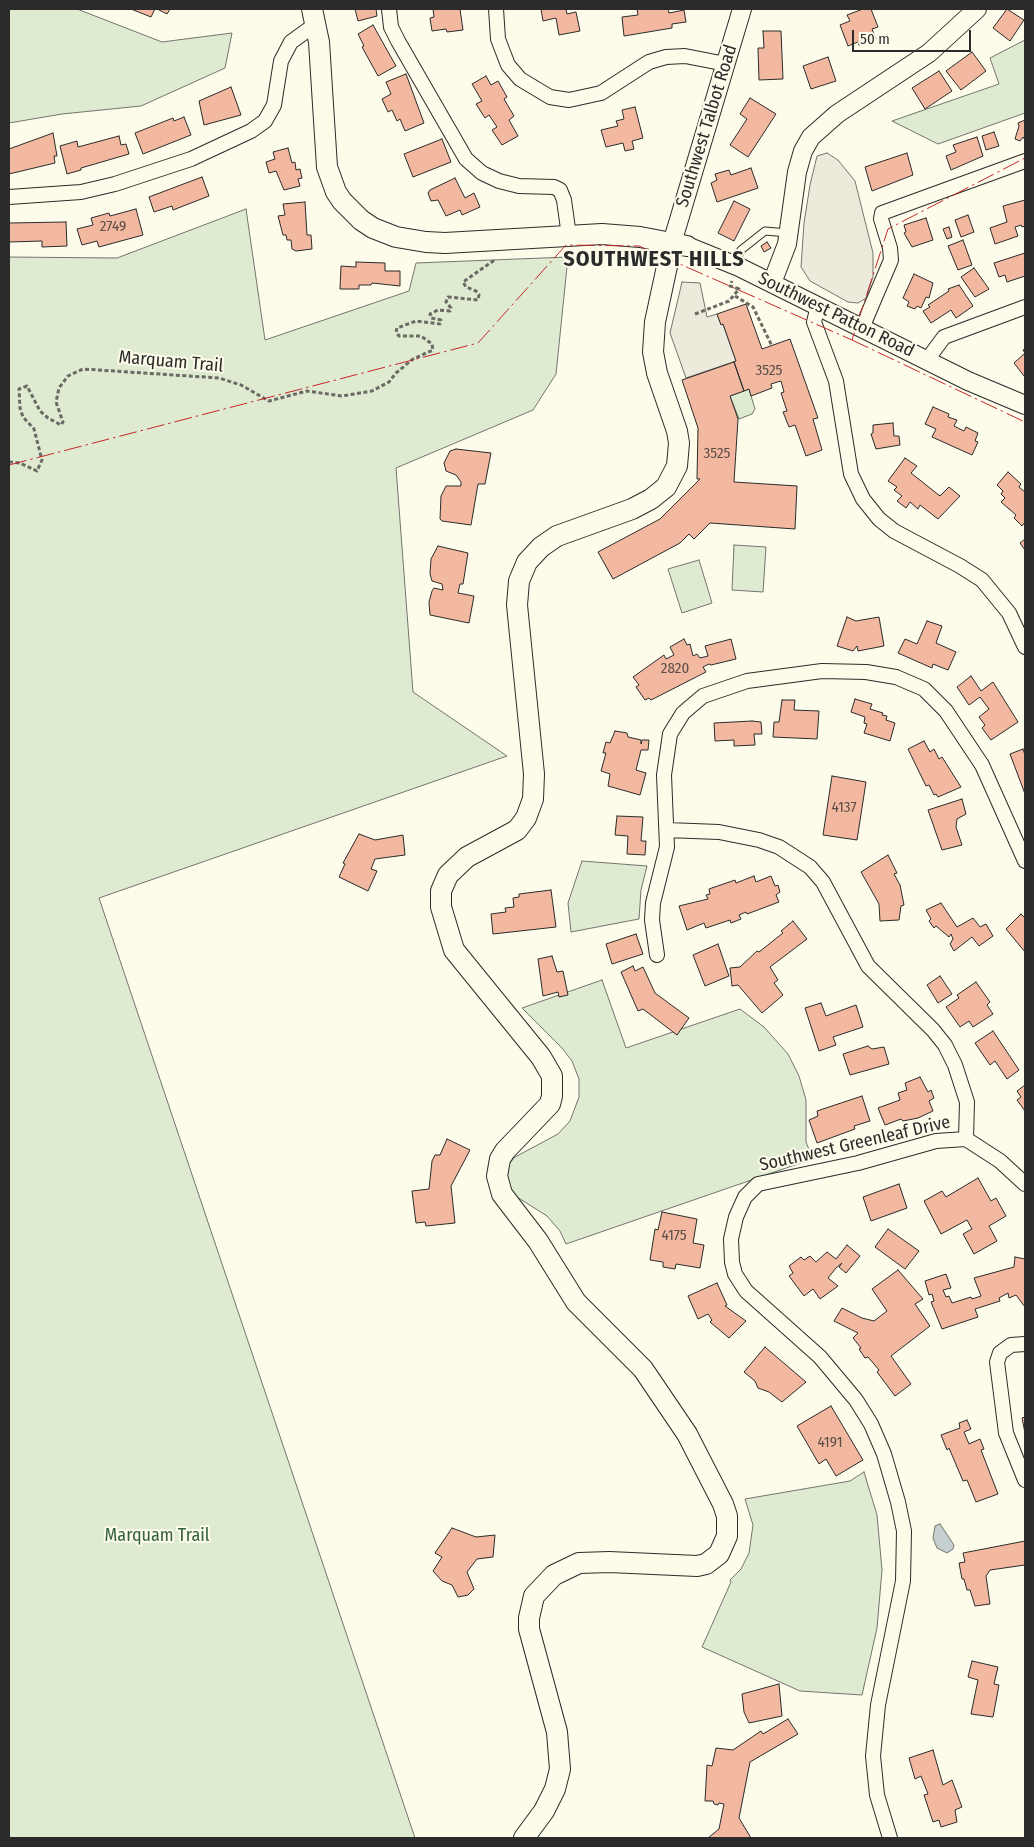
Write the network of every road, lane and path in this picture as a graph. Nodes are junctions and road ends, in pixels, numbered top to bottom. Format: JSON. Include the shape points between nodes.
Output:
{"nodes":[{"id":1,"x":389,"y":9,"type":"edge"},
{"id":2,"x":496,"y":9,"type":"edge"},
{"id":3,"x":742,"y":9,"type":"edge"},
{"id":4,"x":977,"y":9,"type":"edge"},
{"id":5,"x":314,"y":16,"type":"edge"},
{"id":6,"x":726,"y":64,"type":"junction"},
{"id":7,"x":1025,"y":161,"type":"edge"},
{"id":8,"x":9,"y":197,"type":"edge"},
{"id":9,"x":789,"y":233,"type":"junction"},
{"id":10,"x":568,"y":236,"type":"junction"},
{"id":11,"x":679,"y":245,"type":"junction"},
{"id":12,"x":500,"y":256,"type":"dead end"},
{"id":13,"x":734,"y":265,"type":"junction"},
{"id":14,"x":772,"y":283,"type":"junction"},
{"id":15,"x":730,"y":286,"type":"dead end"},
{"id":16,"x":735,"y":296,"type":"junction"},
{"id":17,"x":818,"y":306,"type":"junction"},
{"id":18,"x":1025,"y":307,"type":"edge"},
{"id":19,"x":695,"y":314,"type":"dead end"},
{"id":20,"x":862,"y":328,"type":"junction"},
{"id":21,"x":772,"y":346,"type":"dead end"},
{"id":22,"x":927,"y":360,"type":"junction"},
{"id":23,"x":1025,"y":405,"type":"edge"},
{"id":24,"x":9,"y":462,"type":"edge"},
{"id":25,"x":1025,"y":647,"type":"edge"},
{"id":26,"x":668,"y":830,"type":"junction"},
{"id":27,"x":1025,"y":861,"type":"edge"},
{"id":28,"x":657,"y":955,"type":"dead end"},
{"id":29,"x":966,"y":1139,"type":"junction"},
{"id":30,"x":1025,"y":1184,"type":"edge"},
{"id":31,"x":1025,"y":1344,"type":"edge"},
{"id":32,"x":1025,"y":1480,"type":"edge"},
{"id":33,"x":524,"y":1838,"type":"edge"},
{"id":34,"x":890,"y":1838,"type":"edge"}],
"edges":[{"from":1,"to":10,"type":"street","via":[[391,27],[398,41],[466,159],[499,182],[560,190]]},
{"from":2,"to":6,"type":"street","via":[[498,39],[508,65],[520,79],[550,97],[570,100],[601,93],[649,62],[666,57],[685,56]]},
{"from":3,"to":6,"type":"street","name":"Southwest Talbot Road"},
{"from":4,"to":9,"type":"street","via":[[929,53],[816,132],[803,151],[797,172]]},
{"from":5,"to":8,"type":"street","via":[[291,42],[282,60],[274,105],[265,121],[251,131],[191,159],[115,184],[81,192]]},
{"from":5,"to":10,"type":"main road","name":"Southwest Patton Road","via":[[327,167],[336,192],[361,220],[396,237],[426,242]]},
{"from":6,"to":11,"type":"street","name":"Southwest Talbot Road"},
{"from":7,"to":20,"type":"street","via":[[882,213],[892,260]]},
{"from":9,"to":13,"type":"lane","via":[[765,230],[741,250]]},
{"from":9,"to":14,"type":"street"},
{"from":10,"to":11,"type":"main road","name":"Southwest Patton Road","via":[[631,235]]},
{"from":11,"to":13,"type":"street","name":"Southwest Patton Road"},
{"from":11,"to":33,"type":"main road","via":[[655,322],[652,352],[677,431],[679,449],[676,466],[666,487],[651,499],[557,536],[527,562],[519,581],[516,605],[534,774],[533,799],[517,830],[467,857],[448,875],[441,891],[441,906],[454,950],[541,1057],[552,1076],[550,1104],[500,1160],[497,1176],[502,1194],[538,1241],[576,1302],[643,1369],[686,1434],[727,1516],[727,1536],[719,1554],[706,1564],[579,1563],[548,1580],[534,1596],[529,1630],[557,1732],[560,1769],[555,1790]]},
{"from":12,"to":24,"type":"path","name":"Marquam Trail","via":[[464,280],[464,286],[479,295],[478,300],[448,297],[446,302],[450,312],[438,310],[430,314],[431,318],[441,320],[440,324],[416,321],[397,328],[399,336],[420,336],[432,344],[433,350],[413,359],[389,382],[372,391],[342,396],[307,391],[270,401],[263,400],[241,385],[219,378],[83,369],[68,376],[59,388],[56,402],[61,425],[40,411],[27,386],[18,389],[20,408],[34,429],[42,463],[37,471],[20,462]]},
{"from":13,"to":14,"type":"street","name":"Southwest Patton Road"},
{"from":14,"to":17,"type":"street","name":"Southwest Patton Road"},
{"from":15,"to":16,"type":"path","via":[[739,289]]},
{"from":16,"to":19,"type":"path","via":[[722,305]]},
{"from":16,"to":21,"type":"path","via":[[753,307]]},
{"from":17,"to":20,"type":"street","name":"Southwest Patton Road"},
{"from":17,"to":25,"type":"street","via":[[814,322],[836,381],[851,474],[863,499],[894,532],[982,580],[1009,613]]},
{"from":18,"to":22,"type":"street","via":[[944,337]]},
{"from":20,"to":22,"type":"street","name":"Southwest Patton Road"},
{"from":22,"to":23,"type":"street","name":"Southwest Patton Road"},
{"from":26,"to":27,"type":"street","via":[[664,775],[667,747],[677,721],[694,703],[715,690],[762,678],[822,670],[866,672],[896,676],[912,683],[934,697],[946,711],[989,778]]},
{"from":26,"to":28,"type":"street","via":[[653,903]]},
{"from":26,"to":29,"type":"street","name":"Southwest Greenleaf Drive","via":[[720,832],[759,840],[786,851],[810,867],[822,882],[868,966],[945,1045],[966,1102]]},
{"from":29,"to":30,"type":"street","name":"Southwest Greenleaf Drive","via":[[1000,1161]]},
{"from":29,"to":34,"type":"street","name":"Southwest Greenleaf Drive","via":[[936,1141],[858,1163],[758,1184],[744,1197],[731,1239],[732,1262],[746,1291],[820,1357],[856,1400],[884,1454],[898,1502],[904,1531],[903,1580],[878,1705],[873,1756],[877,1795]]},
{"from":31,"to":32,"type":"street","via":[[1011,1345],[1000,1353],[997,1362],[1006,1433]]}]}
